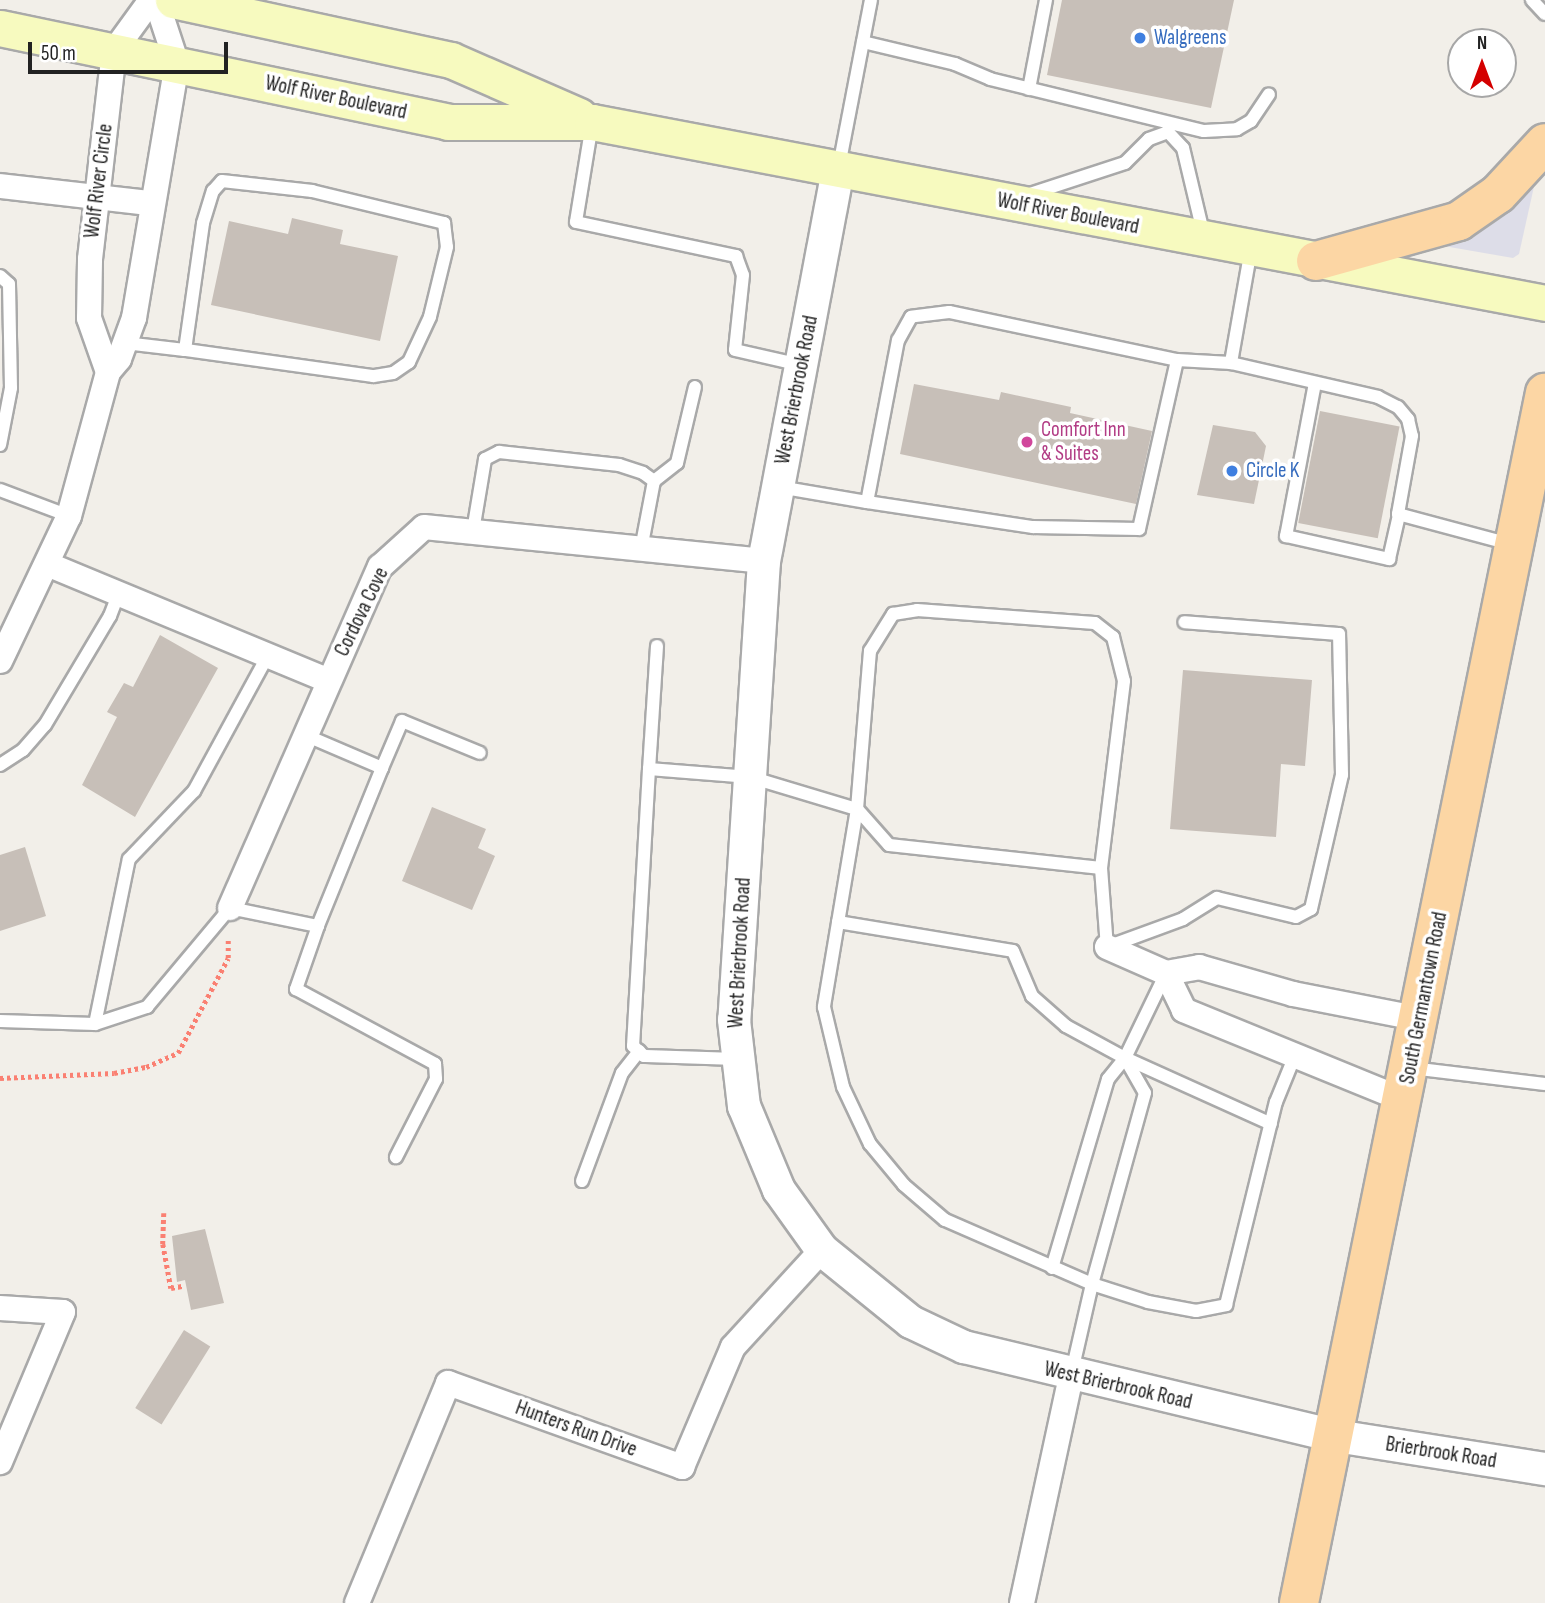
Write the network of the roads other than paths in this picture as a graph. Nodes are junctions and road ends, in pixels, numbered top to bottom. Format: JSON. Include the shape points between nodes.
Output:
{"nodes":[{"id":1,"x":154,"y":0,"type":"edge"},
{"id":2,"x":173,"y":0,"type":"edge"},
{"id":3,"x":871,"y":0,"type":"edge"},
{"id":4,"x":1045,"y":0,"type":"edge"},
{"id":5,"x":1532,"y":0,"type":"edge"},
{"id":6,"x":1545,"y":14,"type":"edge"},
{"id":7,"x":0,"y":28,"type":"edge"},
{"id":8,"x":863,"y":42,"type":"junction"},
{"id":9,"x":114,"y":51,"type":"junction"},
{"id":10,"x":177,"y":64,"type":"junction"},
{"id":11,"x":1029,"y":89,"type":"junction"},
{"id":12,"x":1269,"y":94,"type":"dead end"},
{"id":13,"x":592,"y":122,"type":"junction"},
{"id":14,"x":1169,"y":128,"type":"junction"},
{"id":15,"x":1545,"y":143,"type":"edge"},
{"id":16,"x":838,"y":170,"type":"junction"},
{"id":17,"x":0,"y":186,"type":"edge"},
{"id":18,"x":97,"y":196,"type":"junction"},
{"id":19,"x":1006,"y":202,"type":"junction"},
{"id":20,"x":150,"y":203,"type":"junction"},
{"id":21,"x":1204,"y":240,"type":"junction"},
{"id":22,"x":1251,"y":249,"type":"junction"},
{"id":23,"x":1316,"y":261,"type":"junction"},
{"id":24,"x":0,"y":276,"type":"edge"},
{"id":25,"x":1545,"y":303,"type":"edge"},
{"id":26,"x":124,"y":343,"type":"junction"},
{"id":27,"x":185,"y":350,"type":"junction"},
{"id":28,"x":1177,"y":360,"type":"junction"},
{"id":29,"x":1231,"y":363,"type":"junction"},
{"id":30,"x":801,"y":365,"type":"junction"},
{"id":31,"x":108,"y":372,"type":"junction"},
{"id":32,"x":1315,"y":383,"type":"junction"},
{"id":33,"x":695,"y":387,"type":"dead end"},
{"id":34,"x":1545,"y":393,"type":"edge"},
{"id":35,"x":0,"y":445,"type":"edge"},
{"id":36,"x":653,"y":481,"type":"junction"},
{"id":37,"x":779,"y":487,"type":"junction"},
{"id":38,"x":0,"y":490,"type":"edge"},
{"id":39,"x":867,"y":502,"type":"junction"},
{"id":40,"x":1399,"y":514,"type":"junction"},
{"id":41,"x":69,"y":516,"type":"junction"},
{"id":42,"x":472,"y":531,"type":"junction"},
{"id":43,"x":1514,"y":545,"type":"junction"},
{"id":44,"x":642,"y":549,"type":"junction"},
{"id":45,"x":764,"y":561,"type":"junction"},
{"id":46,"x":47,"y":564,"type":"junction"},
{"id":47,"x":119,"y":593,"type":"junction"},
{"id":48,"x":1184,"y":622,"type":"dead end"},
{"id":49,"x":657,"y":646,"type":"dead end"},
{"id":50,"x":268,"y":655,"type":"junction"},
{"id":51,"x":0,"y":661,"type":"edge"},
{"id":52,"x":329,"y":681,"type":"junction"},
{"id":53,"x":305,"y":735,"type":"junction"},
{"id":54,"x":480,"y":752,"type":"dead end"},
{"id":55,"x":0,"y":765,"type":"edge"},
{"id":56,"x":382,"y":768,"type":"junction"},
{"id":57,"x":649,"y":769,"type":"junction"},
{"id":58,"x":750,"y":776,"type":"junction"},
{"id":59,"x":857,"y":808,"type":"junction"},
{"id":60,"x":1101,"y":867,"type":"junction"},
{"id":61,"x":230,"y":908,"type":"junction"},
{"id":62,"x":838,"y":922,"type":"junction"},
{"id":63,"x":318,"y":926,"type":"junction"},
{"id":64,"x":1107,"y":947,"type":"junction"},
{"id":65,"x":1166,"y":973,"type":"junction"},
{"id":66,"x":1420,"y":1019,"type":"junction"},
{"id":67,"x":0,"y":1021,"type":"edge"},
{"id":68,"x":95,"y":1024,"type":"junction"},
{"id":69,"x":639,"y":1051,"type":"junction"},
{"id":70,"x":1125,"y":1058,"type":"junction"},
{"id":71,"x":1294,"y":1058,"type":"junction"},
{"id":72,"x":738,"y":1059,"type":"junction"},
{"id":73,"x":1407,"y":1084,"type":"junction"},
{"id":74,"x":1545,"y":1084,"type":"edge"},
{"id":75,"x":1271,"y":1124,"type":"junction"},
{"id":76,"x":396,"y":1157,"type":"dead end"},
{"id":77,"x":582,"y":1181,"type":"dead end"},
{"id":78,"x":822,"y":1250,"type":"junction"},
{"id":79,"x":1052,"y":1268,"type":"junction"},
{"id":80,"x":1092,"y":1284,"type":"junction"},
{"id":81,"x":0,"y":1308,"type":"edge"},
{"id":82,"x":1071,"y":1376,"type":"junction"},
{"id":83,"x":1336,"y":1436,"type":"junction"},
{"id":84,"x":0,"y":1462,"type":"edge"},
{"id":85,"x":1545,"y":1469,"type":"edge"},
{"id":86,"x":357,"y":1603,"type":"edge"},
{"id":87,"x":1022,"y":1603,"type":"edge"},
{"id":88,"x":1299,"y":1603,"type":"edge"}],
"edges":[{"from":1,"to":9,"type":"street"},
{"from":1,"to":10,"type":"street"},
{"from":2,"to":13,"type":"main road","name":"Wolf River Boulevard","via":[[451,60]]},
{"from":3,"to":8,"type":"lane"},
{"from":4,"to":11,"type":"lane"},
{"from":5,"to":6,"type":"lane"},
{"from":7,"to":9,"type":"main road","name":"Wolf River Boulevard"},
{"from":8,"to":11,"type":"lane","via":[[955,64]]},
{"from":8,"to":16,"type":"lane"},
{"from":9,"to":10,"type":"main road","name":"Wolf River Boulevard"},
{"from":9,"to":18,"type":"street","name":"Wolf River Circle"},
{"from":10,"to":13,"type":"main road","name":"Wolf River Boulevard","via":[[448,122]]},
{"from":10,"to":20,"type":"street"},
{"from":11,"to":14,"type":"lane"},
{"from":12,"to":14,"type":"lane","via":[[1262,111],[1237,129]]},
{"from":13,"to":16,"type":"main road","name":"Wolf River Boulevard"},
{"from":13,"to":30,"type":"lane","via":[[576,222],[736,256],[743,275],[735,350]]},
{"from":14,"to":19,"type":"lane","via":[[1149,139],[1125,163]]},
{"from":14,"to":21,"type":"lane","via":[[1183,148]]},
{"from":15,"to":23,"type":"main road","via":[[1499,194],[1459,221]]},
{"from":16,"to":19,"type":"main road","name":"Wolf River Boulevard"},
{"from":16,"to":30,"type":"street","name":"West Brierbrook Road"},
{"from":17,"to":18,"type":"street"},
{"from":18,"to":20,"type":"street"},
{"from":18,"to":31,"type":"street","name":"Wolf River Circle","via":[[89,318]]},
{"from":19,"to":21,"type":"main road","name":"Wolf River Boulevard"},
{"from":20,"to":26,"type":"street","via":[[134,318]]},
{"from":21,"to":22,"type":"main road","name":"Wolf River Boulevard"},
{"from":22,"to":23,"type":"main road","name":"Wolf River Boulevard"},
{"from":22,"to":29,"type":"lane"},
{"from":23,"to":25,"type":"main road","name":"Wolf River Boulevard"},
{"from":24,"to":35,"type":"lane","via":[[9,284],[11,388]]},
{"from":26,"to":27,"type":"lane"},
{"from":26,"to":31,"type":"street"},
{"from":27,"to":27,"type":"lane","via":[[203,223],[213,191],[222,181],[312,191],[444,223],[447,247],[430,317],[410,362],[393,373],[373,376]]},
{"from":28,"to":29,"type":"lane"},
{"from":28,"to":39,"type":"lane","via":[[1139,529],[1033,527]]},
{"from":28,"to":39,"type":"lane","via":[[949,312],[911,317],[898,340]]},
{"from":29,"to":32,"type":"lane"},
{"from":30,"to":37,"type":"street","name":"West Brierbrook Road"},
{"from":31,"to":41,"type":"street"},
{"from":32,"to":40,"type":"lane","via":[[1378,397],[1408,419],[1412,436]]},
{"from":32,"to":40,"type":"lane","via":[[1286,536],[1389,559]]},
{"from":33,"to":36,"type":"lane","via":[[677,463]]},
{"from":34,"to":43,"type":"main road","name":"South Germantown Road"},
{"from":36,"to":42,"type":"lane","via":[[619,465],[499,452],[485,459]]},
{"from":36,"to":44,"type":"lane"},
{"from":37,"to":39,"type":"lane"},
{"from":37,"to":45,"type":"street","name":"West Brierbrook Road"},
{"from":38,"to":41,"type":"lane"},
{"from":40,"to":43,"type":"lane"},
{"from":41,"to":46,"type":"street"},
{"from":42,"to":44,"type":"street","name":"Cordova Cove"},
{"from":42,"to":52,"type":"street","name":"Cordova Cove","via":[[424,527],[380,567]]},
{"from":43,"to":66,"type":"main road","name":"South Germantown Road"},
{"from":44,"to":45,"type":"street","name":"Cordova Cove"},
{"from":45,"to":58,"type":"street","name":"West Brierbrook Road"},
{"from":46,"to":47,"type":"street"},
{"from":46,"to":51,"type":"street"},
{"from":47,"to":50,"type":"street"},
{"from":47,"to":55,"type":"lane","via":[[45,726],[23,750]]},
{"from":48,"to":64,"type":"lane","via":[[1339,634],[1342,775],[1311,909],[1296,917],[1217,898],[1182,919]]},
{"from":49,"to":57,"type":"lane"},
{"from":50,"to":52,"type":"street"},
{"from":50,"to":68,"type":"lane","via":[[194,791],[129,859]]},
{"from":52,"to":53,"type":"street","name":"Cordova Cove"},
{"from":53,"to":56,"type":"lane"},
{"from":53,"to":61,"type":"street","name":"Cordova Cove"},
{"from":54,"to":56,"type":"lane","via":[[402,721]]},
{"from":56,"to":63,"type":"lane"},
{"from":57,"to":58,"type":"lane"},
{"from":57,"to":69,"type":"lane","via":[[630,1029],[633,1046]]},
{"from":58,"to":59,"type":"lane"},
{"from":58,"to":72,"type":"street","name":"West Brierbrook Road","via":[[734,1020]]},
{"from":59,"to":60,"type":"lane","via":[[889,845]]},
{"from":59,"to":60,"type":"lane","via":[[870,651],[893,614],[917,610],[1095,623],[1113,637],[1124,681]]},
{"from":59,"to":62,"type":"lane"},
{"from":60,"to":64,"type":"lane"},
{"from":61,"to":63,"type":"lane"},
{"from":61,"to":68,"type":"lane","via":[[147,1007]]},
{"from":62,"to":70,"type":"lane","via":[[1013,951],[1032,996],[1066,1026]]},
{"from":62,"to":79,"type":"lane","via":[[824,1007],[828,1037],[843,1087],[870,1144],[904,1185],[945,1220]]},
{"from":63,"to":76,"type":"lane","via":[[296,989],[435,1064],[436,1079]]},
{"from":64,"to":65,"type":"street"},
{"from":65,"to":66,"type":"street","via":[[1199,967],[1293,994]]},
{"from":65,"to":70,"type":"lane"},
{"from":65,"to":71,"type":"street","via":[[1184,1010]]},
{"from":66,"to":73,"type":"main road","name":"South Germantown Road"},
{"from":67,"to":68,"type":"lane"},
{"from":69,"to":72,"type":"lane","via":[[644,1056]]},
{"from":69,"to":77,"type":"lane","via":[[622,1073]]},
{"from":70,"to":75,"type":"lane"},
{"from":70,"to":79,"type":"lane","via":[[1108,1079]]},
{"from":70,"to":80,"type":"lane","via":[[1144,1093]]},
{"from":71,"to":73,"type":"street"},
{"from":71,"to":75,"type":"lane"},
{"from":72,"to":78,"type":"street","name":"West Brierbrook Road","via":[[744,1106],[779,1190]]},
{"from":73,"to":74,"type":"lane"},
{"from":73,"to":83,"type":"main road","name":"South Germantown Road"},
{"from":75,"to":80,"type":"lane","via":[[1226,1305],[1196,1311]]},
{"from":78,"to":82,"type":"street","name":"West Brierbrook Road","via":[[911,1322],[964,1347]]},
{"from":78,"to":86,"type":"street","name":"Hunters Run Drive","via":[[733,1347],[682,1467],[448,1382]]},
{"from":79,"to":80,"type":"lane"},
{"from":80,"to":82,"type":"lane"},
{"from":81,"to":84,"type":"street","via":[[63,1312]]},
{"from":82,"to":83,"type":"street","name":"West Brierbrook Road"},
{"from":82,"to":87,"type":"street"},
{"from":83,"to":85,"type":"street","name":"Brierbrook Road"},
{"from":83,"to":88,"type":"main road","name":"South Germantown Road"}]}
